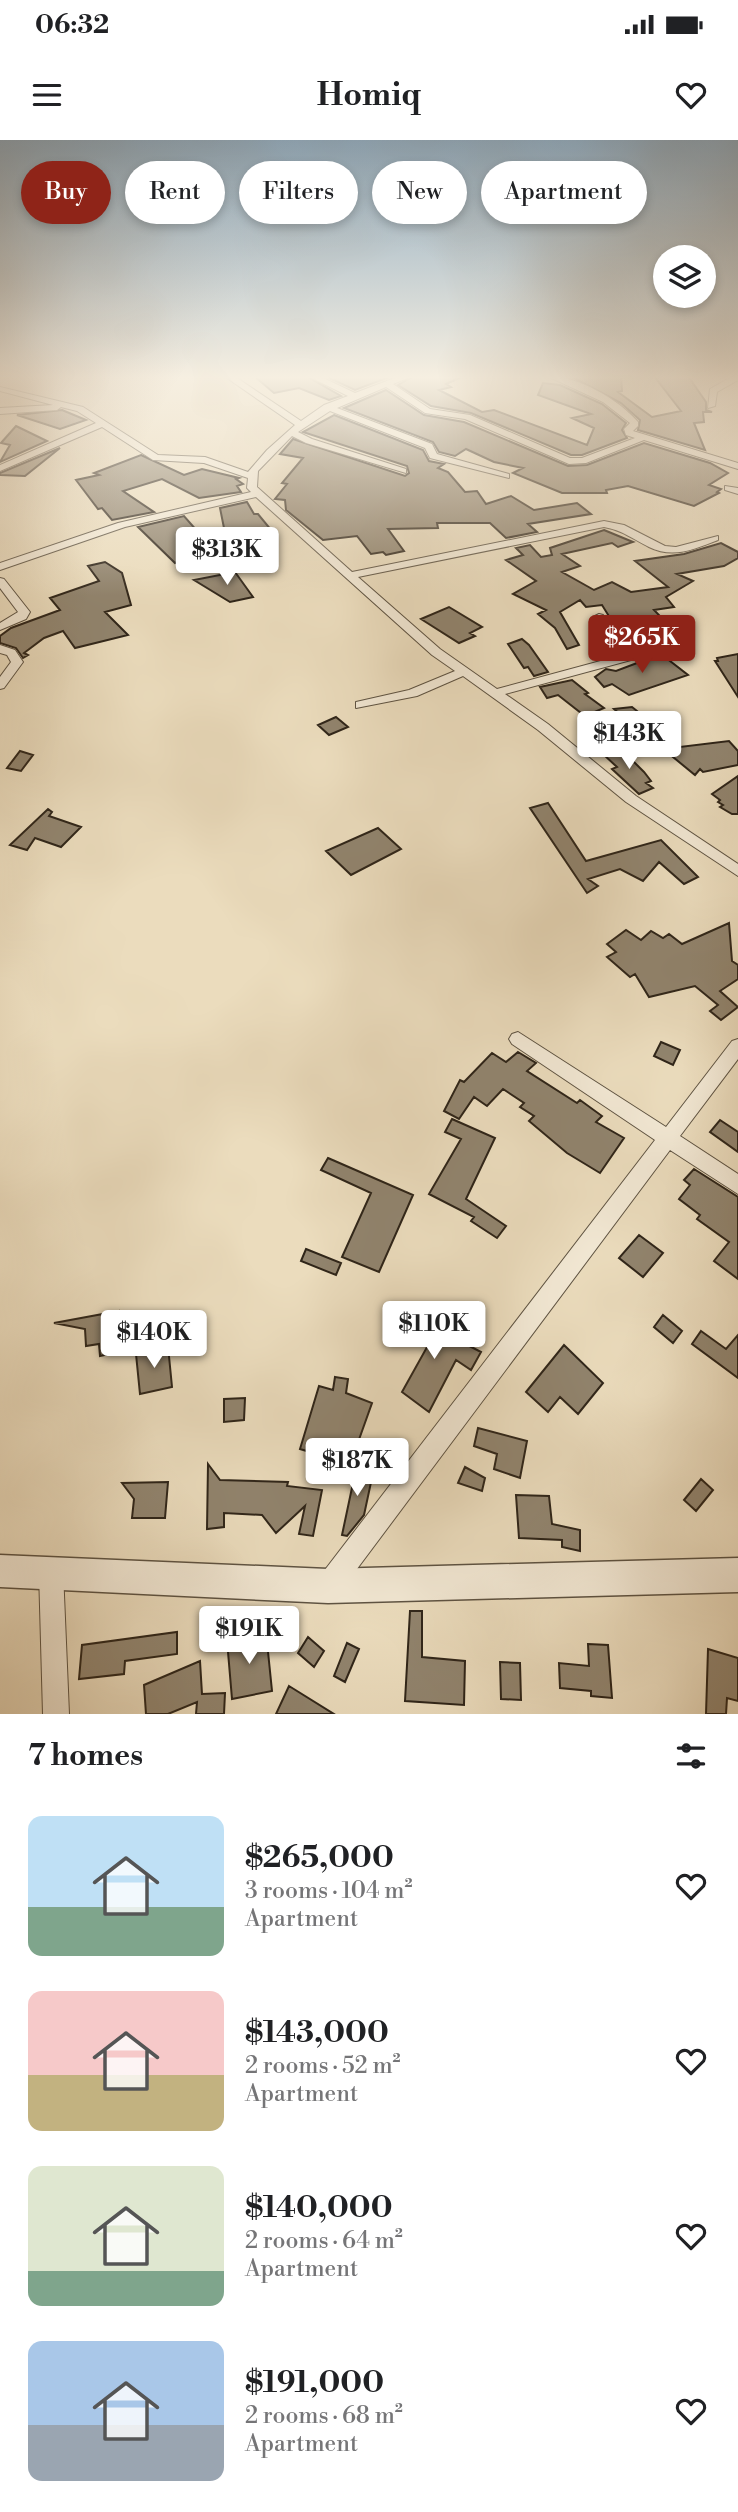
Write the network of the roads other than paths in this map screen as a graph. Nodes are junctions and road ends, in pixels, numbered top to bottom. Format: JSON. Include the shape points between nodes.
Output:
{"nodes":[{"id":1,"x":43,"y":449,"type":"edge"},
{"id":2,"x":143,"y":449,"type":"edge"},
{"id":3,"x":274,"y":449,"type":"edge"},
{"id":4,"x":335,"y":449,"type":"edge"},
{"id":5,"x":430,"y":449,"type":"edge"},
{"id":6,"x":542,"y":449,"type":"edge"},
{"id":7,"x":613,"y":449,"type":"edge"},
{"id":8,"x":681,"y":449,"type":"edge"},
{"id":9,"x":738,"y":466,"type":"edge"},
{"id":10,"x":0,"y":468,"type":"edge"},
{"id":11,"x":402,"y":471,"type":"dead end"},
{"id":12,"x":251,"y":475,"type":"junction"},
{"id":13,"x":506,"y":476,"type":"dead end"},
{"id":14,"x":256,"y":494,"type":"junction"},
{"id":15,"x":714,"y":538,"type":"dead end"},
{"id":16,"x":0,"y":567,"type":"edge"},
{"id":17,"x":351,"y":575,"type":"junction"},
{"id":18,"x":0,"y":581,"type":"edge"},
{"id":19,"x":599,"y":617,"type":"dead end"},
{"id":20,"x":0,"y":627,"type":"edge"},
{"id":21,"x":0,"y":649,"type":"edge"},
{"id":22,"x":686,"y":650,"type":"dead end"},
{"id":23,"x":625,"y":657,"type":"junction"},
{"id":24,"x":462,"y":672,"type":"junction"},
{"id":25,"x":0,"y":685,"type":"edge"},
{"id":26,"x":496,"y":693,"type":"junction"},
{"id":27,"x":360,"y":705,"type":"dead end"},
{"id":28,"x":738,"y":871,"type":"edge"},
{"id":29,"x":518,"y":1039,"type":"dead end"},
{"id":30,"x":738,"y":1046,"type":"edge"},
{"id":31,"x":667,"y":1139,"type":"junction"},
{"id":32,"x":738,"y":1185,"type":"edge"},
{"id":33,"x":0,"y":1571,"type":"edge"},
{"id":34,"x":51,"y":1571,"type":"junction"},
{"id":35,"x":738,"y":1575,"type":"edge"},
{"id":36,"x":328,"y":1586,"type":"junction"},
{"id":37,"x":56,"y":1714,"type":"edge"}],
"edges":[{"from":1,"to":10,"type":"street"},
{"from":2,"to":12,"type":"street","via":[[156,458],[210,461]]},
{"from":3,"to":12,"type":"street"},
{"from":4,"to":11,"type":"street"},
{"from":5,"to":13,"type":"street","via":[[433,456]]},
{"from":6,"to":7,"type":"street","via":[[569,461],[583,461]]},
{"from":8,"to":9,"type":"street"},
{"from":12,"to":14,"type":"street"},
{"from":14,"to":16,"type":"street","via":[[97,532]]},
{"from":14,"to":17,"type":"street"},
{"from":15,"to":17,"type":"street","via":[[692,547],[664,550],[604,524]]},
{"from":17,"to":24,"type":"street"},
{"from":18,"to":20,"type":"street","via":[[24,612]]},
{"from":19,"to":23,"type":"street"},
{"from":21,"to":25,"type":"street","via":[[11,653],[17,662]]},
{"from":22,"to":23,"type":"street","via":[[671,646]]},
{"from":23,"to":26,"type":"street"},
{"from":24,"to":26,"type":"street"},
{"from":24,"to":27,"type":"street","via":[[413,693]]},
{"from":26,"to":28,"type":"street","via":[[631,799]]},
{"from":29,"to":31,"type":"street"},
{"from":30,"to":31,"type":"street"},
{"from":31,"to":32,"type":"street"},
{"from":31,"to":36,"type":"street"},
{"from":33,"to":34,"type":"street"},
{"from":34,"to":36,"type":"street"},
{"from":34,"to":37,"type":"street"},
{"from":35,"to":36,"type":"street"}]}
